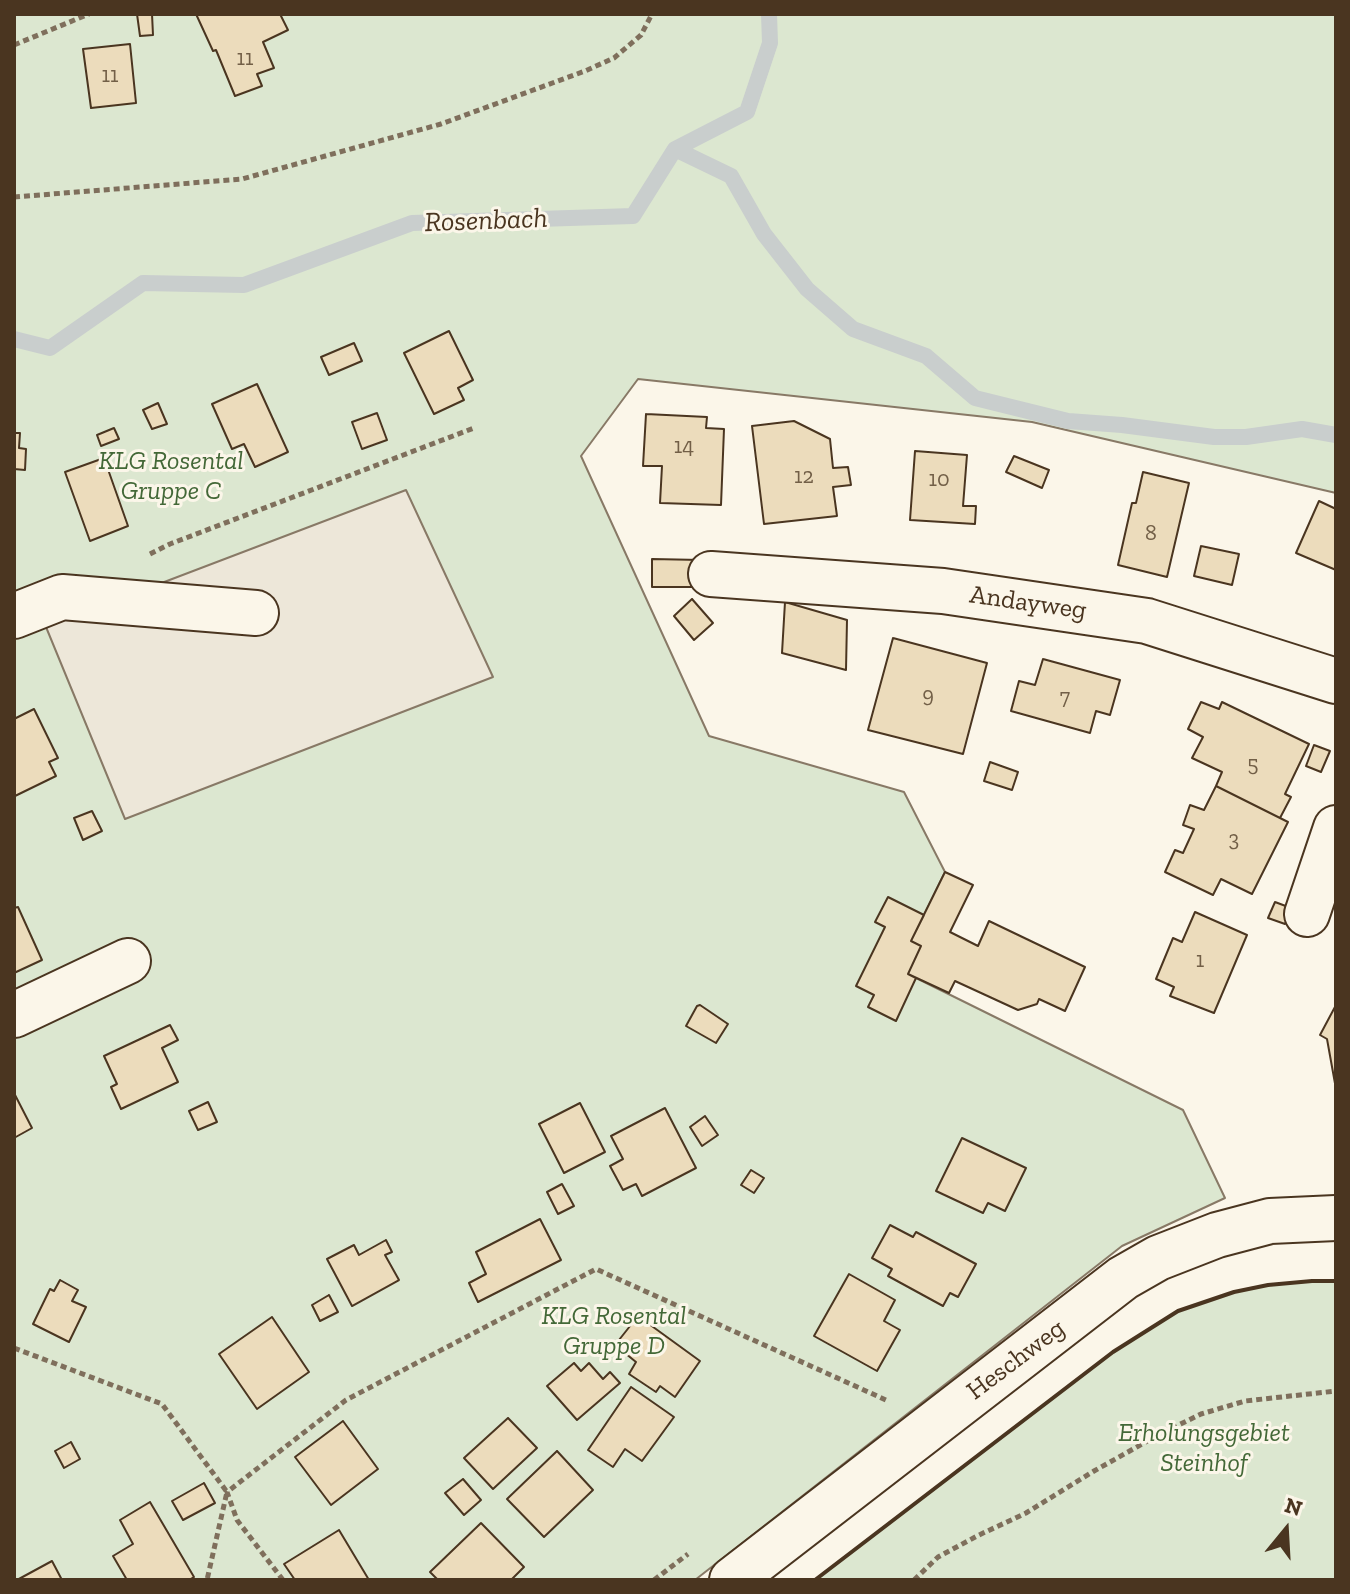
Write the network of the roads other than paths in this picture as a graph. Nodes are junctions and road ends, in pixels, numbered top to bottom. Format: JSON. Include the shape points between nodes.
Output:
{"nodes":[{"id":1,"x":711,"y":574,"type":"dead end"},
{"id":2,"x":256,"y":613,"type":"dead end"},
{"id":3,"x":14,"y":616,"type":"edge"},
{"id":4,"x":1336,"y":681,"type":"edge"},
{"id":5,"x":1336,"y":828,"type":"edge"},
{"id":6,"x":1307,"y":914,"type":"dead end"},
{"id":7,"x":128,"y":961,"type":"dead end"},
{"id":8,"x":14,"y":1015,"type":"edge"},
{"id":9,"x":1336,"y":1218,"type":"edge"},
{"id":10,"x":732,"y":1580,"type":"edge"}],
"edges":[{"from":1,"to":4,"type":"street","name":"Andayweg","via":[[943,591],[1147,621]]},
{"from":2,"to":3,"type":"street","via":[[62,597]]},
{"from":5,"to":6,"type":"street"},
{"from":7,"to":8,"type":"street"},
{"from":9,"to":10,"type":"street","name":"Heschweg","via":[[1270,1221],[1217,1235],[1123,1278]]}]}
